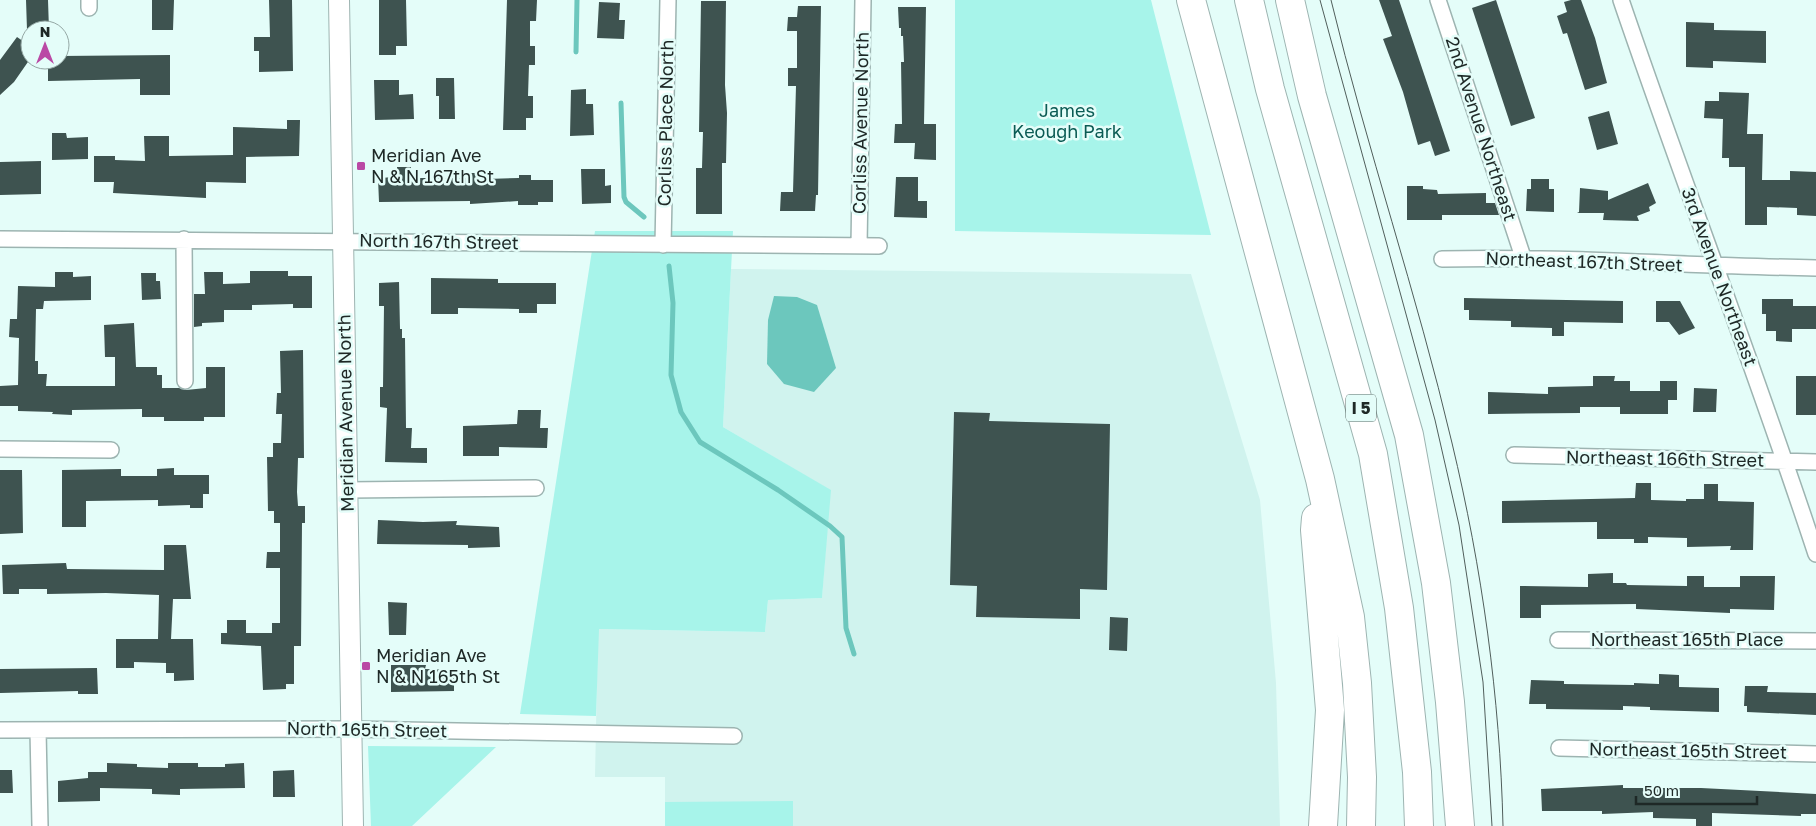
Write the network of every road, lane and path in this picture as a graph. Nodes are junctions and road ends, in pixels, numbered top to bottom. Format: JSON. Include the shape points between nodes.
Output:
{"nodes":[{"id":1,"x":339,"y":0,"type":"edge"},
{"id":2,"x":668,"y":0,"type":"edge"},
{"id":3,"x":863,"y":0,"type":"edge"},
{"id":4,"x":1191,"y":0,"type":"edge"},
{"id":5,"x":1249,"y":0,"type":"edge"},
{"id":6,"x":1290,"y":0,"type":"edge"},
{"id":7,"x":1438,"y":0,"type":"edge"},
{"id":8,"x":1621,"y":0,"type":"edge"},
{"id":9,"x":0,"y":239,"type":"edge"},
{"id":10,"x":184,"y":239,"type":"junction"},
{"id":11,"x":342,"y":240,"type":"junction"},
{"id":12,"x":663,"y":246,"type":"junction"},
{"id":13,"x":859,"y":246,"type":"junction"},
{"id":14,"x":879,"y":246,"type":"dead end"},
{"id":15,"x":1524,"y":257,"type":"junction"},
{"id":16,"x":1442,"y":259,"type":"dead end"},
{"id":17,"x":1714,"y":266,"type":"junction"},
{"id":18,"x":1816,"y":268,"type":"edge"},
{"id":19,"x":185,"y":381,"type":"dead end"},
{"id":20,"x":0,"y":449,"type":"edge"},
{"id":21,"x":111,"y":450,"type":"dead end"},
{"id":22,"x":1514,"y":455,"type":"dead end"},
{"id":23,"x":1786,"y":462,"type":"junction"},
{"id":24,"x":1816,"y":462,"type":"edge"},
{"id":25,"x":1320,"y":479,"type":"junction"},
{"id":26,"x":536,"y":488,"type":"dead end"},
{"id":27,"x":348,"y":490,"type":"junction"},
{"id":28,"x":1816,"y":554,"type":"edge"},
{"id":29,"x":1558,"y":640,"type":"dead end"},
{"id":30,"x":1816,"y":641,"type":"edge"},
{"id":31,"x":351,"y":729,"type":"junction"},
{"id":32,"x":0,"y":730,"type":"edge"},
{"id":33,"x":38,"y":730,"type":"junction"},
{"id":34,"x":734,"y":736,"type":"dead end"},
{"id":35,"x":1559,"y":748,"type":"dead end"},
{"id":36,"x":1816,"y":754,"type":"edge"},
{"id":37,"x":40,"y":826,"type":"edge"},
{"id":38,"x":352,"y":826,"type":"edge"},
{"id":39,"x":1323,"y":826,"type":"edge"},
{"id":40,"x":1361,"y":826,"type":"edge"},
{"id":41,"x":1419,"y":826,"type":"edge"},
{"id":42,"x":1460,"y":826,"type":"edge"}],
"edges":[{"from":1,"to":11,"type":"street","name":"Meridian Avenue North"},
{"from":2,"to":12,"type":"street","name":"Corliss Place North"},
{"from":3,"to":13,"type":"street","name":"Corliss Avenue North"},
{"from":4,"to":25,"type":"highway"},
{"from":5,"to":41,"type":"highway","number":"I 5","via":[[1270,89],[1374,454],[1399,608],[1418,772]]},
{"from":6,"to":42,"type":"highway","via":[[1315,106],[1408,435],[1436,583]]},
{"from":7,"to":15,"type":"street","name":"2nd Avenue Northeast"},
{"from":8,"to":17,"type":"street","name":"3rd Avenue Northeast"},
{"from":9,"to":10,"type":"street","name":"North 167th Street"},
{"from":10,"to":11,"type":"street","name":"North 167th Street"},
{"from":10,"to":19,"type":"street"},
{"from":11,"to":12,"type":"street","name":"North 167th Street"},
{"from":11,"to":27,"type":"street","name":"Meridian Avenue North"},
{"from":12,"to":13,"type":"street","name":"North 167th Street"},
{"from":13,"to":14,"type":"street","name":"North 167th Street"},
{"from":15,"to":16,"type":"street","name":"Northeast 167th Street"},
{"from":15,"to":17,"type":"street","name":"Northeast 167th Street"},
{"from":17,"to":18,"type":"street","name":"Northeast 167th Street"},
{"from":17,"to":23,"type":"street","name":"3rd Avenue Northeast"},
{"from":20,"to":21,"type":"street"},
{"from":22,"to":23,"type":"street","name":"Northeast 166th Street"},
{"from":23,"to":24,"type":"street","name":"Northeast 166th Street"},
{"from":23,"to":28,"type":"street","name":"3rd Avenue Northeast"},
{"from":25,"to":39,"type":"highway","via":[[1315,530],[1330,710]]},
{"from":25,"to":40,"type":"highway","via":[[1350,617],[1362,777]]},
{"from":26,"to":27,"type":"street"},
{"from":27,"to":31,"type":"street","name":"Meridian Avenue North"},
{"from":29,"to":30,"type":"street","name":"Northeast 165th Place"},
{"from":31,"to":33,"type":"street","name":"North 165th Street"},
{"from":31,"to":34,"type":"street","name":"North 165th Street"},
{"from":31,"to":38,"type":"street","name":"Meridian Avenue North"},
{"from":32,"to":33,"type":"street","name":"North 165th Street"},
{"from":33,"to":37,"type":"street"},
{"from":35,"to":36,"type":"street","name":"Northeast 165th Street"}]}
